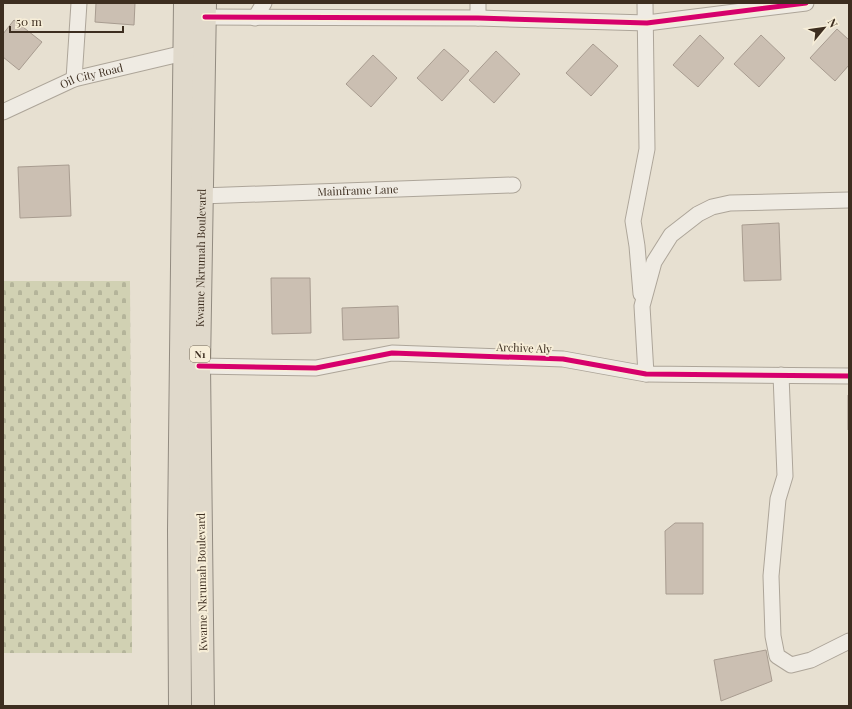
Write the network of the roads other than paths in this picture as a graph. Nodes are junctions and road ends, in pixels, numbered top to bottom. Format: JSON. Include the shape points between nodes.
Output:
{"nodes":[{"id":1,"x":80,"y":3,"type":"edge"},
{"id":2,"x":184,"y":3,"type":"edge"},
{"id":3,"x":264,"y":3,"type":"edge"},
{"id":4,"x":645,"y":3,"type":"edge"},
{"id":5,"x":806,"y":3,"type":"edge"},
{"id":6,"x":205,"y":10,"type":"edge"},
{"id":7,"x":478,"y":10,"type":"edge"},
{"id":8,"x":255,"y":18,"type":"junction"},
{"id":9,"x":647,"y":23,"type":"junction"},
{"id":10,"x":184,"y":53,"type":"junction"},
{"id":11,"x":74,"y":79,"type":"junction"},
{"id":12,"x":3,"y":112,"type":"edge"},
{"id":13,"x":513,"y":185,"type":"dead end"},
{"id":14,"x":201,"y":196,"type":"junction"},
{"id":15,"x":849,"y":200,"type":"edge"},
{"id":16,"x":642,"y":306,"type":"junction"},
{"id":17,"x":199,"y":366,"type":"junction"},
{"id":18,"x":646,"y":374,"type":"junction"},
{"id":19,"x":781,"y":375,"type":"junction"},
{"id":20,"x":849,"y":376,"type":"edge"},
{"id":21,"x":849,"y":641,"type":"edge"},
{"id":22,"x":180,"y":706,"type":"edge"},
{"id":23,"x":203,"y":706,"type":"edge"}],
"edges":[{"from":1,"to":11,"type":"street"},
{"from":2,"to":10,"type":"highway","name":"Kwame Nkrumah Boulevard","number":"N1"},
{"from":3,"to":8,"type":"street"},
{"from":4,"to":9,"type":"street"},
{"from":5,"to":9,"type":"street"},
{"from":6,"to":8,"type":"street"},
{"from":6,"to":14,"type":"highway","name":"Kwame Nkrumah Boulevard","number":"N1"},
{"from":7,"to":8,"type":"street"},
{"from":7,"to":9,"type":"street"},
{"from":9,"to":16,"type":"street","via":[[647,149],[633,221]]},
{"from":10,"to":11,"type":"street","name":"Oil City Road"},
{"from":10,"to":22,"type":"highway","name":"Kwame Nkrumah Boulevard","number":"N1","via":[[179,530]]},
{"from":11,"to":12,"type":"street","name":"Oil City Road"},
{"from":13,"to":14,"type":"street","name":"Mainframe Lane"},
{"from":14,"to":17,"type":"highway","name":"Kwame Nkrumah Boulevard","number":"N1"},
{"from":15,"to":16,"type":"street","via":[[730,203],[712,207],[698,214],[672,235],[654,262]]},
{"from":16,"to":18,"type":"street"},
{"from":17,"to":18,"type":"street","name":"Archive Aly","via":[[316,368],[392,353],[563,359]]},
{"from":17,"to":23,"type":"highway","name":"Kwame Nkrumah Boulevard","number":"N1"},
{"from":18,"to":19,"type":"street","name":"Archive Aly"},
{"from":19,"to":20,"type":"street","name":"Archive Aly"},
{"from":19,"to":21,"type":"street","via":[[785,476],[778,499],[771,576],[773,636],[778,656],[791,665],[812,660]]}]}
